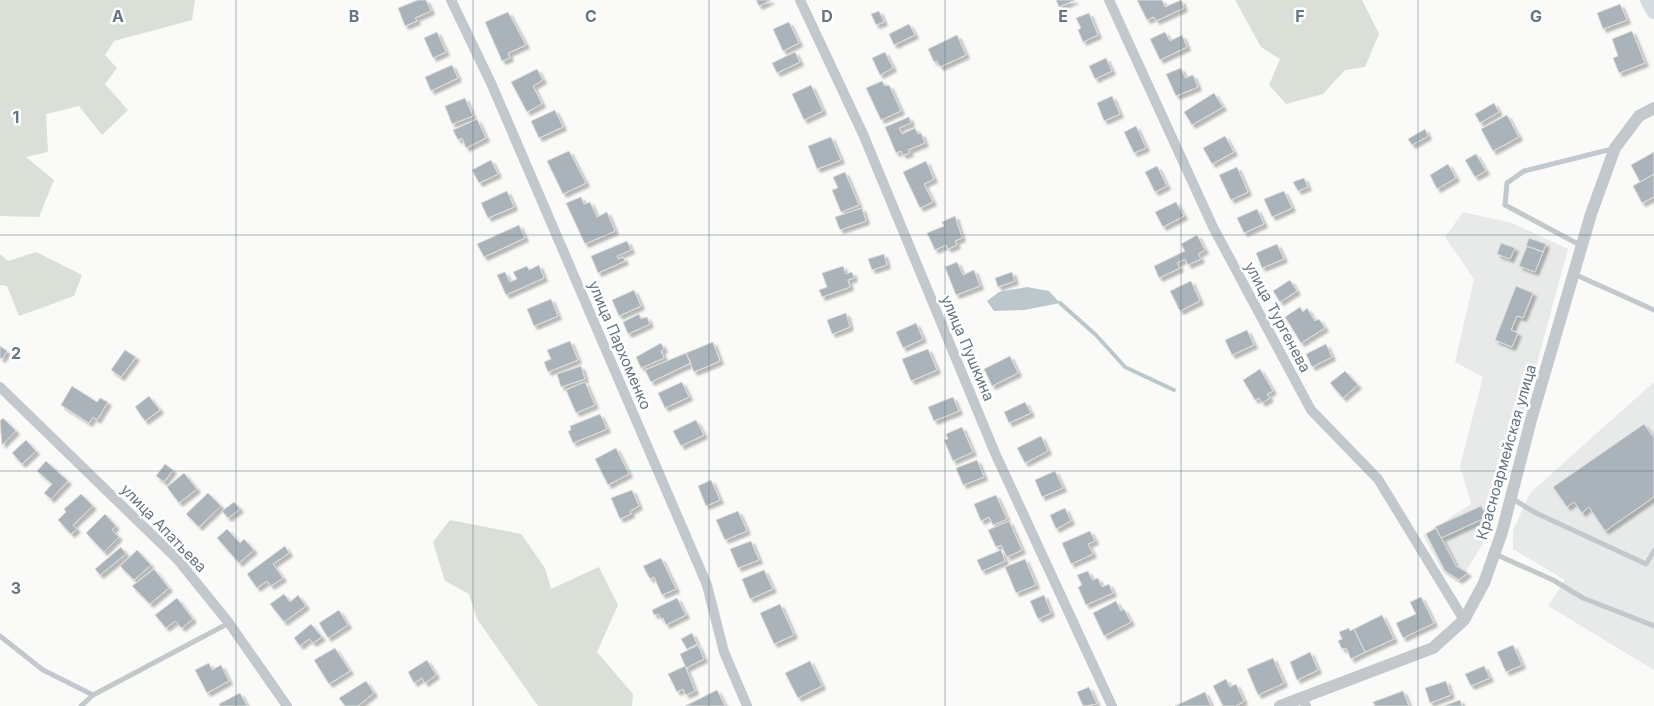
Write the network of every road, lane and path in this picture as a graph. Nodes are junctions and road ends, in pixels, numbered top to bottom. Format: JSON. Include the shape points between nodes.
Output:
{"nodes":[{"id":1,"x":451,"y":0,"type":"edge"},
{"id":2,"x":800,"y":0,"type":"edge"},
{"id":3,"x":1109,"y":0,"type":"edge"},
{"id":4,"x":1648,"y":0,"type":"edge"},
{"id":5,"x":1654,"y":11,"type":"edge"},
{"id":6,"x":1654,"y":108,"type":"edge"},
{"id":7,"x":1615,"y":148,"type":"junction"},
{"id":8,"x":1582,"y":246,"type":"junction"},
{"id":9,"x":1574,"y":274,"type":"junction"},
{"id":10,"x":1654,"y":310,"type":"edge"},
{"id":11,"x":0,"y":388,"type":"edge"},
{"id":12,"x":1511,"y":498,"type":"junction"},
{"id":13,"x":1654,"y":551,"type":"edge"},
{"id":14,"x":1494,"y":554,"type":"junction"},
{"id":15,"x":1464,"y":620,"type":"junction"},
{"id":16,"x":229,"y":622,"type":"junction"},
{"id":17,"x":1654,"y":626,"type":"edge"},
{"id":18,"x":0,"y":636,"type":"edge"},
{"id":19,"x":93,"y":695,"type":"junction"},
{"id":20,"x":1304,"y":701,"type":"edge"},
{"id":21,"x":81,"y":706,"type":"edge"},
{"id":22,"x":287,"y":706,"type":"edge"},
{"id":23,"x":747,"y":706,"type":"edge"},
{"id":24,"x":1112,"y":706,"type":"edge"},
{"id":25,"x":1280,"y":706,"type":"edge"}],
"edges":[{"from":1,"to":23,"type":"street","name":"улица Пархоменко","via":[[491,83],[707,585],[724,652]]},
{"from":2,"to":24,"type":"street","name":"улица Пушкина","via":[[863,134],[996,452]]},
{"from":3,"to":15,"type":"street","name":"улица Тургенева","via":[[1213,227],[1311,410],[1378,479]]},
{"from":4,"to":5,"type":"main road"},
{"from":6,"to":7,"type":"street","name":"Красноармейская улица","via":[[1639,116]]},
{"from":7,"to":8,"type":"street","name":"Красноармейская улица"},
{"from":7,"to":8,"type":"lane","via":[[1524,171],[1507,183],[1505,205]]},
{"from":8,"to":9,"type":"street","name":"Красноармейская улица"},
{"from":9,"to":10,"type":"lane"},
{"from":9,"to":12,"type":"street","name":"Красноармейская улица"},
{"from":11,"to":16,"type":"street","name":"улица Апатьева","via":[[178,560]]},
{"from":12,"to":13,"type":"lane","via":[[1646,564]]},
{"from":12,"to":14,"type":"street","name":"Красноармейская улица"},
{"from":14,"to":15,"type":"street","name":"Красноармейская улица","via":[[1484,583]]},
{"from":14,"to":17,"type":"lane","via":[[1553,580],[1584,598]]},
{"from":15,"to":20,"type":"street","name":"Красноармейская улица","via":[[1433,648]]},
{"from":16,"to":19,"type":"lane"},
{"from":16,"to":22,"type":"street","name":"улица Апатьева"},
{"from":18,"to":19,"type":"lane","via":[[43,670]]},
{"from":19,"to":21,"type":"lane"},
{"from":20,"to":25,"type":"street","name":"Красноармейская улица"}]}
